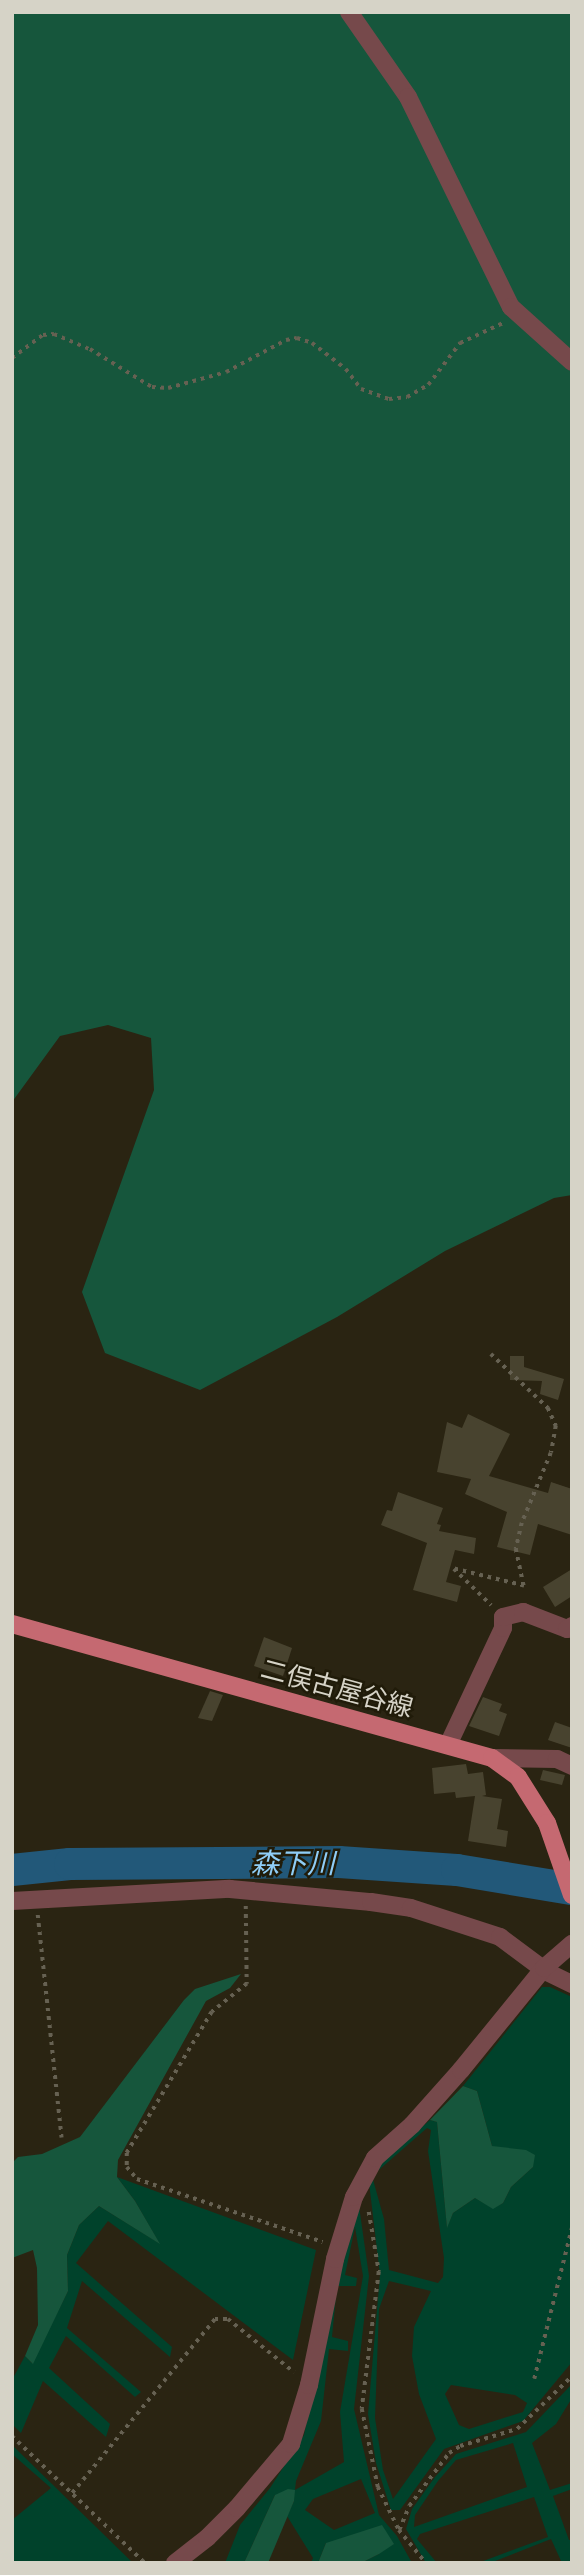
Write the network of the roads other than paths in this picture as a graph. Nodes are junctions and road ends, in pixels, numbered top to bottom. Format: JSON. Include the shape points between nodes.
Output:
{"nodes":[{"id":1,"x":349,"y":12,"type":"edge"},
{"id":2,"x":572,"y":362,"type":"edge"},
{"id":3,"x":12,"y":1623,"type":"edge"},
{"id":4,"x":572,"y":1626,"type":"edge"},
{"id":5,"x":448,"y":1745,"type":"junction"},
{"id":6,"x":492,"y":1758,"type":"junction"},
{"id":7,"x":572,"y":1766,"type":"edge"},
{"id":8,"x":572,"y":1895,"type":"edge"},
{"id":9,"x":12,"y":1900,"type":"edge"},
{"id":10,"x":572,"y":1944,"type":"edge"},
{"id":11,"x":544,"y":1968,"type":"junction"},
{"id":12,"x":572,"y":1984,"type":"edge"},
{"id":13,"x":175,"y":2563,"type":"edge"}],
"edges":[{"from":1,"to":2,"type":"street","via":[[408,97],[511,307]]},
{"from":3,"to":5,"type":"main road","name":"二俣古屋谷線"},
{"from":4,"to":5,"type":"street","via":[[566,1629],[523,1612],[503,1616],[503,1628]]},
{"from":5,"to":6,"type":"main road","name":"二俣古屋谷線"},
{"from":6,"to":7,"type":"street","via":[[557,1759]]},
{"from":6,"to":8,"type":"main road","name":"二俣古屋谷線","via":[[518,1777],[547,1823]]},
{"from":9,"to":11,"type":"street","via":[[246,1890],[320,1895],[411,1908],[500,1937]]},
{"from":10,"to":11,"type":"street"},
{"from":11,"to":12,"type":"street"},
{"from":11,"to":13,"type":"street","via":[[461,2070],[375,2158],[360,2183],[339,2247],[309,2385],[291,2444],[237,2508]]}]}
